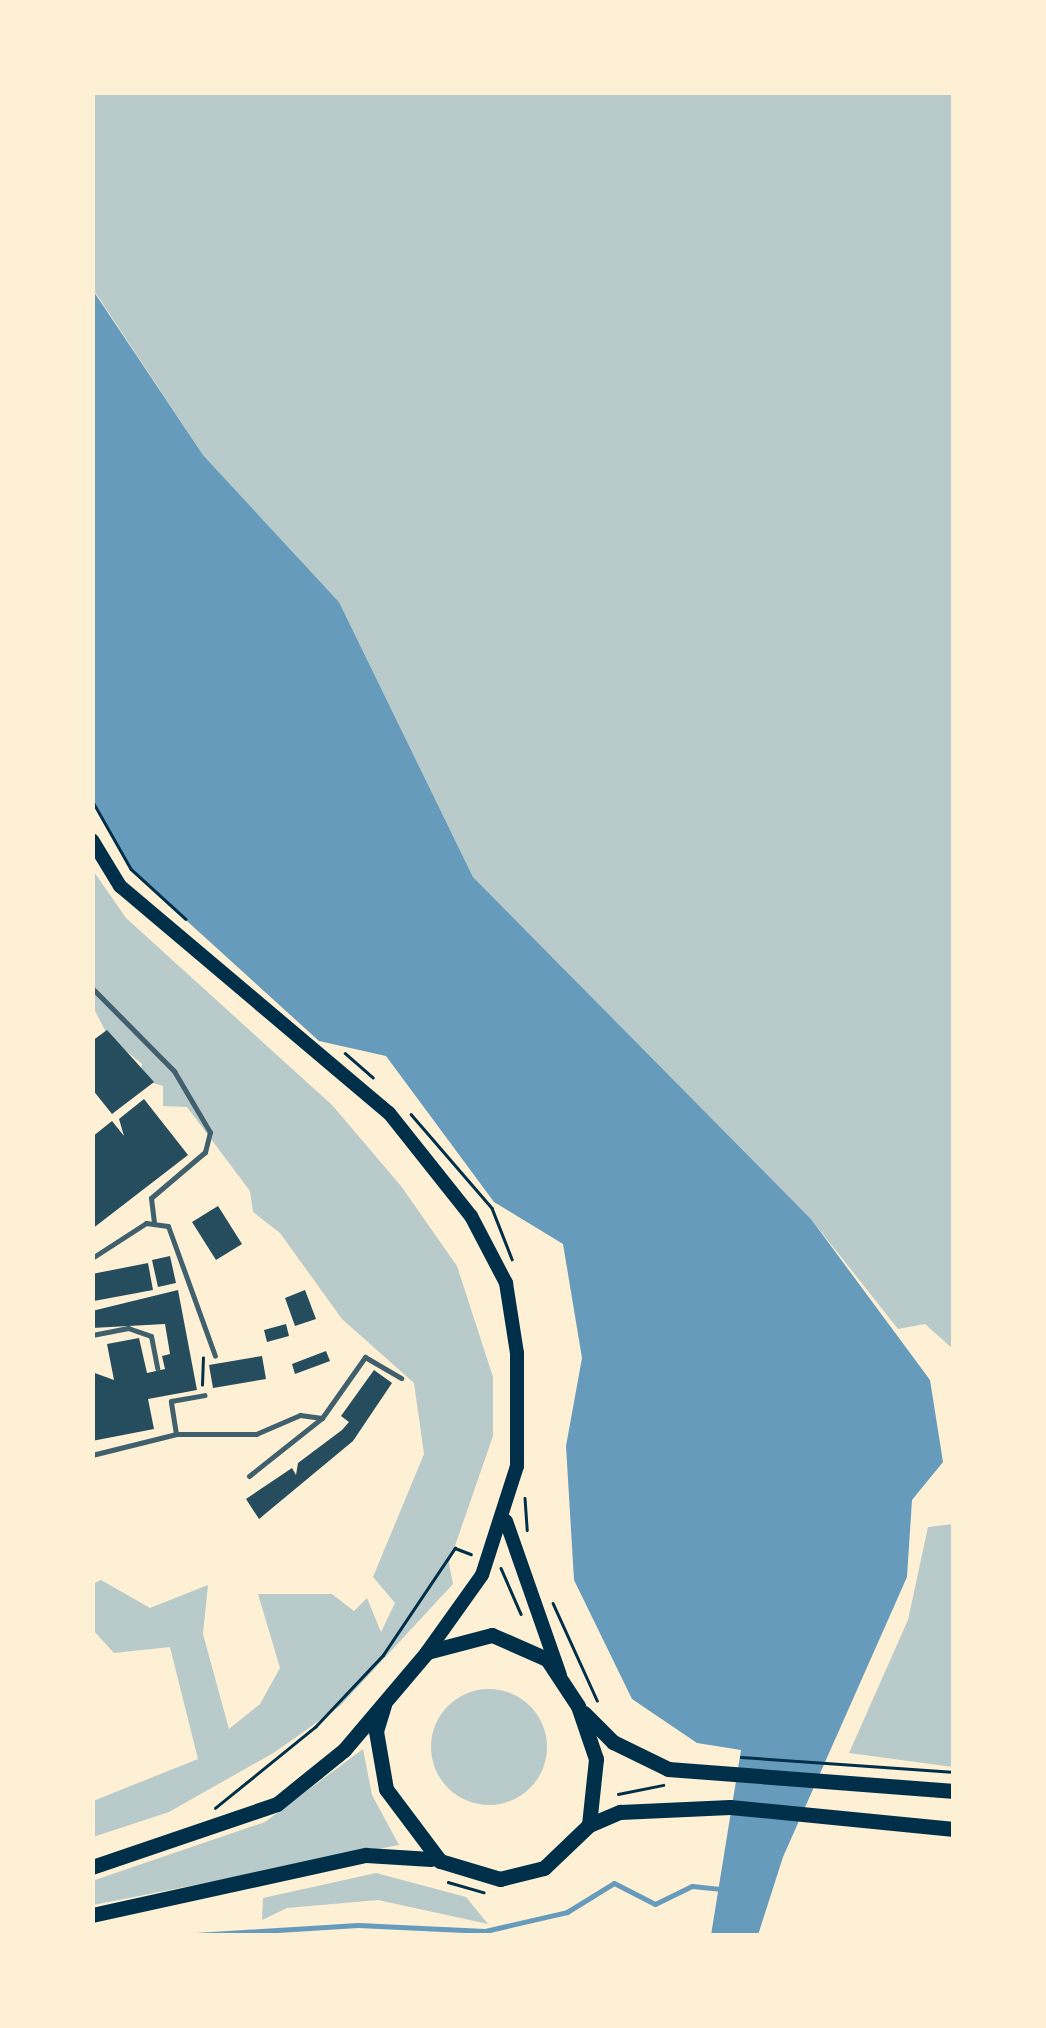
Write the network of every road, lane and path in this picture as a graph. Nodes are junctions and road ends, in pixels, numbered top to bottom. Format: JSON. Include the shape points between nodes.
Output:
{"nodes":[{"id":1,"x":92,"y":840,"type":"edge"},
{"id":2,"x":92,"y":988,"type":"edge"},
{"id":3,"x":478,"y":1197,"type":"dead end"},
{"id":4,"x":154,"y":1222,"type":"junction"},
{"id":5,"x":92,"y":1258,"type":"edge"},
{"id":6,"x":512,"y":1270,"type":"dead end"},
{"id":7,"x":92,"y":1335,"type":"edge"},
{"id":8,"x":215,"y":1356,"type":"joint"},
{"id":9,"x":157,"y":1368,"type":"dead end"},
{"id":10,"x":401,"y":1378,"type":"dead end"},
{"id":11,"x":204,"y":1395,"type":"joint"},
{"id":12,"x":322,"y":1418,"type":"junction"},
{"id":13,"x":176,"y":1434,"type":"junction"},
{"id":14,"x":92,"y":1456,"type":"edge"},
{"id":15,"x":249,"y":1476,"type":"dead end"},
{"id":16,"x":506,"y":1520,"type":"junction"},
{"id":17,"x":480,"y":1557,"type":"dead end"},
{"id":18,"x":502,"y":1568,"type":"dead end"},
{"id":19,"x":552,"y":1600,"type":"dead end"},
{"id":20,"x":525,"y":1612,"type":"dead end"},
{"id":21,"x":427,"y":1652,"type":"junction"},
{"id":22,"x":561,"y":1678,"type":"junction"},
{"id":23,"x":384,"y":1704,"type":"junction"},
{"id":24,"x":578,"y":1706,"type":"junction"},
{"id":25,"x":602,"y":1706,"type":"dead end"},
{"id":26,"x":743,"y":1756,"type":"dead end"},
{"id":27,"x":954,"y":1772,"type":"edge"},
{"id":28,"x":665,"y":1777,"type":"dead end"},
{"id":29,"x":954,"y":1791,"type":"edge"},
{"id":30,"x":619,"y":1801,"type":"dead end"},
{"id":31,"x":215,"y":1806,"type":"dead end"},
{"id":32,"x":589,"y":1825,"type":"junction"},
{"id":33,"x":954,"y":1829,"type":"edge"},
{"id":34,"x":440,"y":1862,"type":"junction"},
{"id":35,"x":92,"y":1868,"type":"edge"},
{"id":36,"x":92,"y":1914,"type":"edge"}],
"edges":[{"from":1,"to":16,"type":"main road","via":[[120,886],[389,1113],[471,1216],[506,1283],[517,1353],[517,1466]]},
{"from":2,"to":4,"type":"lane","via":[[174,1071],[210,1132],[205,1152],[151,1198]]},
{"from":3,"to":6,"type":"path","via":[[514,1253]]},
{"from":4,"to":5,"type":"lane"},
{"from":4,"to":8,"type":"lane","via":[[168,1226],[194,1281]]},
{"from":7,"to":9,"type":"lane","via":[[128,1328],[151,1336]]},
{"from":8,"to":11,"type":"path","via":[[197,1359]]},
{"from":10,"to":12,"type":"lane","via":[[365,1357]]},
{"from":11,"to":13,"type":"lane","via":[[170,1402]]},
{"from":12,"to":13,"type":"lane","via":[[300,1415],[256,1434]]},
{"from":12,"to":15,"type":"lane"},
{"from":13,"to":14,"type":"lane"},
{"from":16,"to":21,"type":"main road","via":[[473,1592]]},
{"from":16,"to":22,"type":"main road"},
{"from":17,"to":31,"type":"path","via":[[455,1548],[383,1655],[315,1727]]},
{"from":18,"to":20,"type":"path"},
{"from":19,"to":25,"type":"path"},
{"from":21,"to":22,"type":"highway","via":[[492,1636],[525,1644]]},
{"from":21,"to":23,"type":"highway"},
{"from":22,"to":24,"type":"highway"},
{"from":23,"to":34,"type":"highway","via":[[376,1730],[386,1789]]},
{"from":23,"to":35,"type":"highway","via":[[310,1783],[277,1804]]},
{"from":24,"to":29,"type":"highway","via":[[613,1742],[656,1766]]},
{"from":24,"to":32,"type":"highway","via":[[596,1760]]},
{"from":26,"to":27,"type":"path"},
{"from":28,"to":30,"type":"path","via":[[662,1790],[618,1790]]},
{"from":32,"to":33,"type":"highway","via":[[620,1812],[730,1807]]},
{"from":32,"to":34,"type":"highway","via":[[544,1868],[500,1879]]},
{"from":34,"to":36,"type":"highway","via":[[366,1855]]}]}
